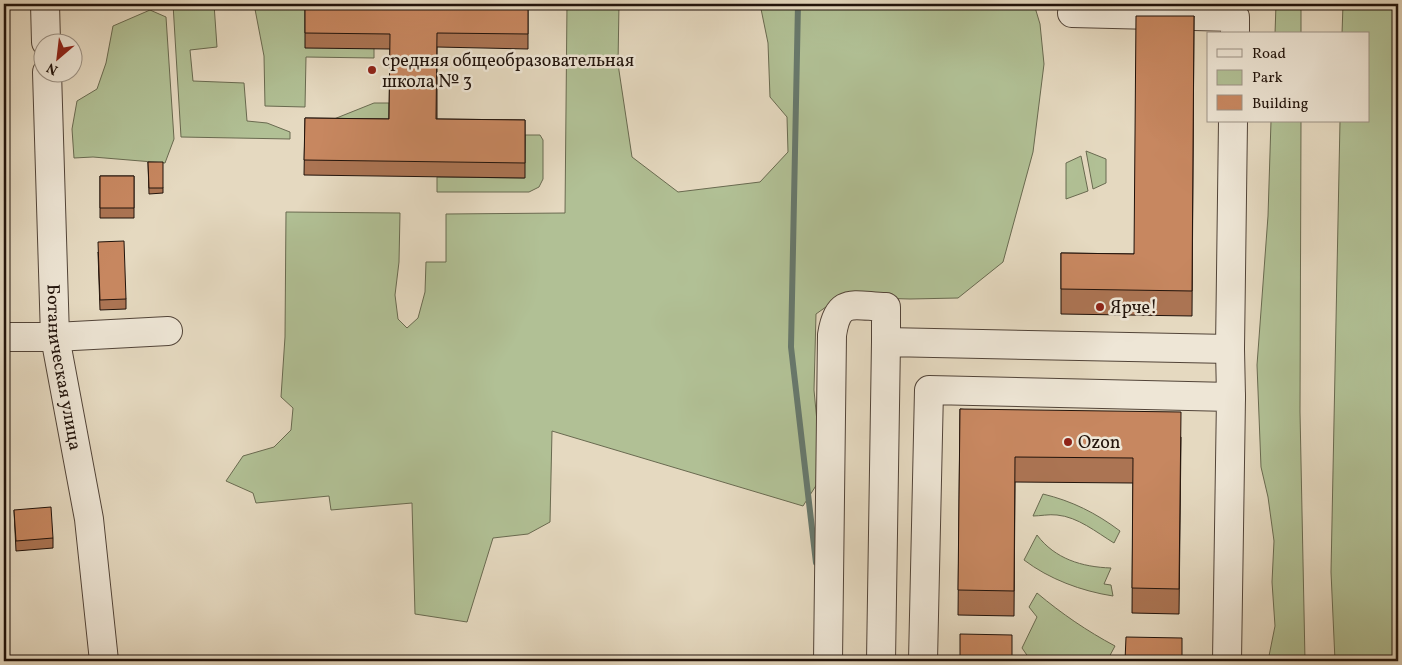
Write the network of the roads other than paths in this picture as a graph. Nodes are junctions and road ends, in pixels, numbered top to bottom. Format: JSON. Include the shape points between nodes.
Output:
{"nodes":[{"id":1,"x":45,"y":4,"type":"edge"},
{"id":2,"x":1072,"y":13,"type":"dead end"},
{"id":3,"x":46,"y":32,"type":"edge"},
{"id":4,"x":1235,"y":32,"type":"edge"},
{"id":5,"x":47,"y":82,"type":"edge"},
{"id":6,"x":1233,"y":122,"type":"edge"},
{"id":7,"x":168,"y":331,"type":"dead end"},
{"id":8,"x":4,"y":337,"type":"edge"},
{"id":9,"x":55,"y":337,"type":"junction"},
{"id":10,"x":886,"y":342,"type":"junction"},
{"id":11,"x":1230,"y":349,"type":"junction"},
{"id":12,"x":1230,"y":397,"type":"junction"},
{"id":13,"x":104,"y":661,"type":"edge"},
{"id":14,"x":828,"y":661,"type":"edge"},
{"id":15,"x":881,"y":661,"type":"edge"},
{"id":16,"x":924,"y":661,"type":"edge"},
{"id":17,"x":1227,"y":661,"type":"edge"}],
"edges":[{"from":1,"to":3,"type":"street"},
{"from":2,"to":4,"type":"street","via":[[1235,17]]},
{"from":5,"to":9,"type":"street","name":"Ботаническая улица"},
{"from":6,"to":11,"type":"street"},
{"from":7,"to":9,"type":"street"},
{"from":8,"to":9,"type":"street"},
{"from":9,"to":13,"type":"street","name":"Ботаническая улица","via":[[89,520]]},
{"from":10,"to":11,"type":"street"},
{"from":10,"to":14,"type":"street","via":[[886,307],[847,305],[838,312],[832,336]]},
{"from":10,"to":15,"type":"street"},
{"from":11,"to":12,"type":"street"},
{"from":12,"to":16,"type":"street","via":[[929,390]]},
{"from":12,"to":17,"type":"street"}]}
